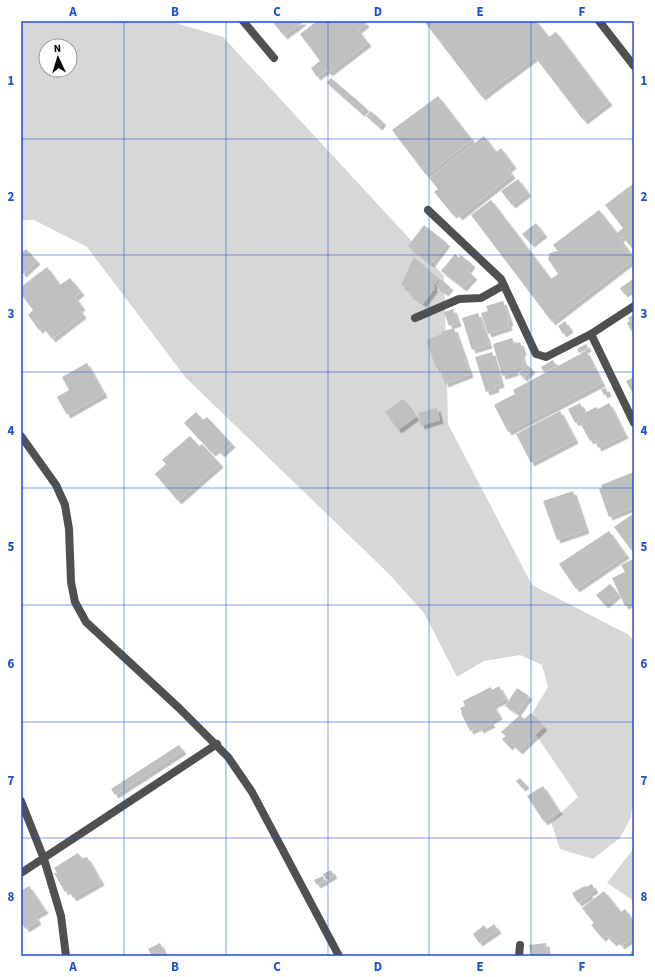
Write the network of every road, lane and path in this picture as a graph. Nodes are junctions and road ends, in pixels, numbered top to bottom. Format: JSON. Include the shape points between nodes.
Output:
{"nodes":[{"id":1,"x":243,"y":21,"type":"edge"},
{"id":2,"x":599,"y":21,"type":"edge"},
{"id":3,"x":274,"y":58,"type":"dead end"},
{"id":4,"x":634,"y":66,"type":"edge"},
{"id":5,"x":428,"y":210,"type":"dead end"},
{"id":6,"x":504,"y":285,"type":"junction"},
{"id":7,"x":634,"y":306,"type":"edge"},
{"id":8,"x":415,"y":318,"type":"dead end"},
{"id":9,"x":591,"y":334,"type":"junction"},
{"id":10,"x":634,"y":423,"type":"edge"},
{"id":11,"x":21,"y":436,"type":"edge"},
{"id":12,"x":217,"y":744,"type":"junction"},
{"id":13,"x":21,"y":801,"type":"edge"},
{"id":14,"x":44,"y":859,"type":"junction"},
{"id":15,"x":21,"y":873,"type":"edge"},
{"id":16,"x":520,"y":945,"type":"dead end"},
{"id":17,"x":66,"y":956,"type":"edge"},
{"id":18,"x":339,"y":956,"type":"edge"},
{"id":19,"x":519,"y":956,"type":"edge"}],
"edges":[{"from":1,"to":3,"type":"street"},
{"from":2,"to":4,"type":"street"},
{"from":5,"to":6,"type":"street","via":[[501,279]]},
{"from":6,"to":8,"type":"street","via":[[481,298],[459,298]]},
{"from":6,"to":9,"type":"street","via":[[536,354],[546,357]]},
{"from":7,"to":9,"type":"street"},
{"from":9,"to":10,"type":"street"},
{"from":11,"to":12,"type":"street","via":[[56,485],[64,505],[69,530],[75,602],[86,622]]},
{"from":12,"to":14,"type":"street"},
{"from":12,"to":18,"type":"street","via":[[252,792]]},
{"from":13,"to":14,"type":"street"},
{"from":14,"to":15,"type":"street"},
{"from":14,"to":17,"type":"street","via":[[61,916]]},
{"from":16,"to":19,"type":"street"}]}
